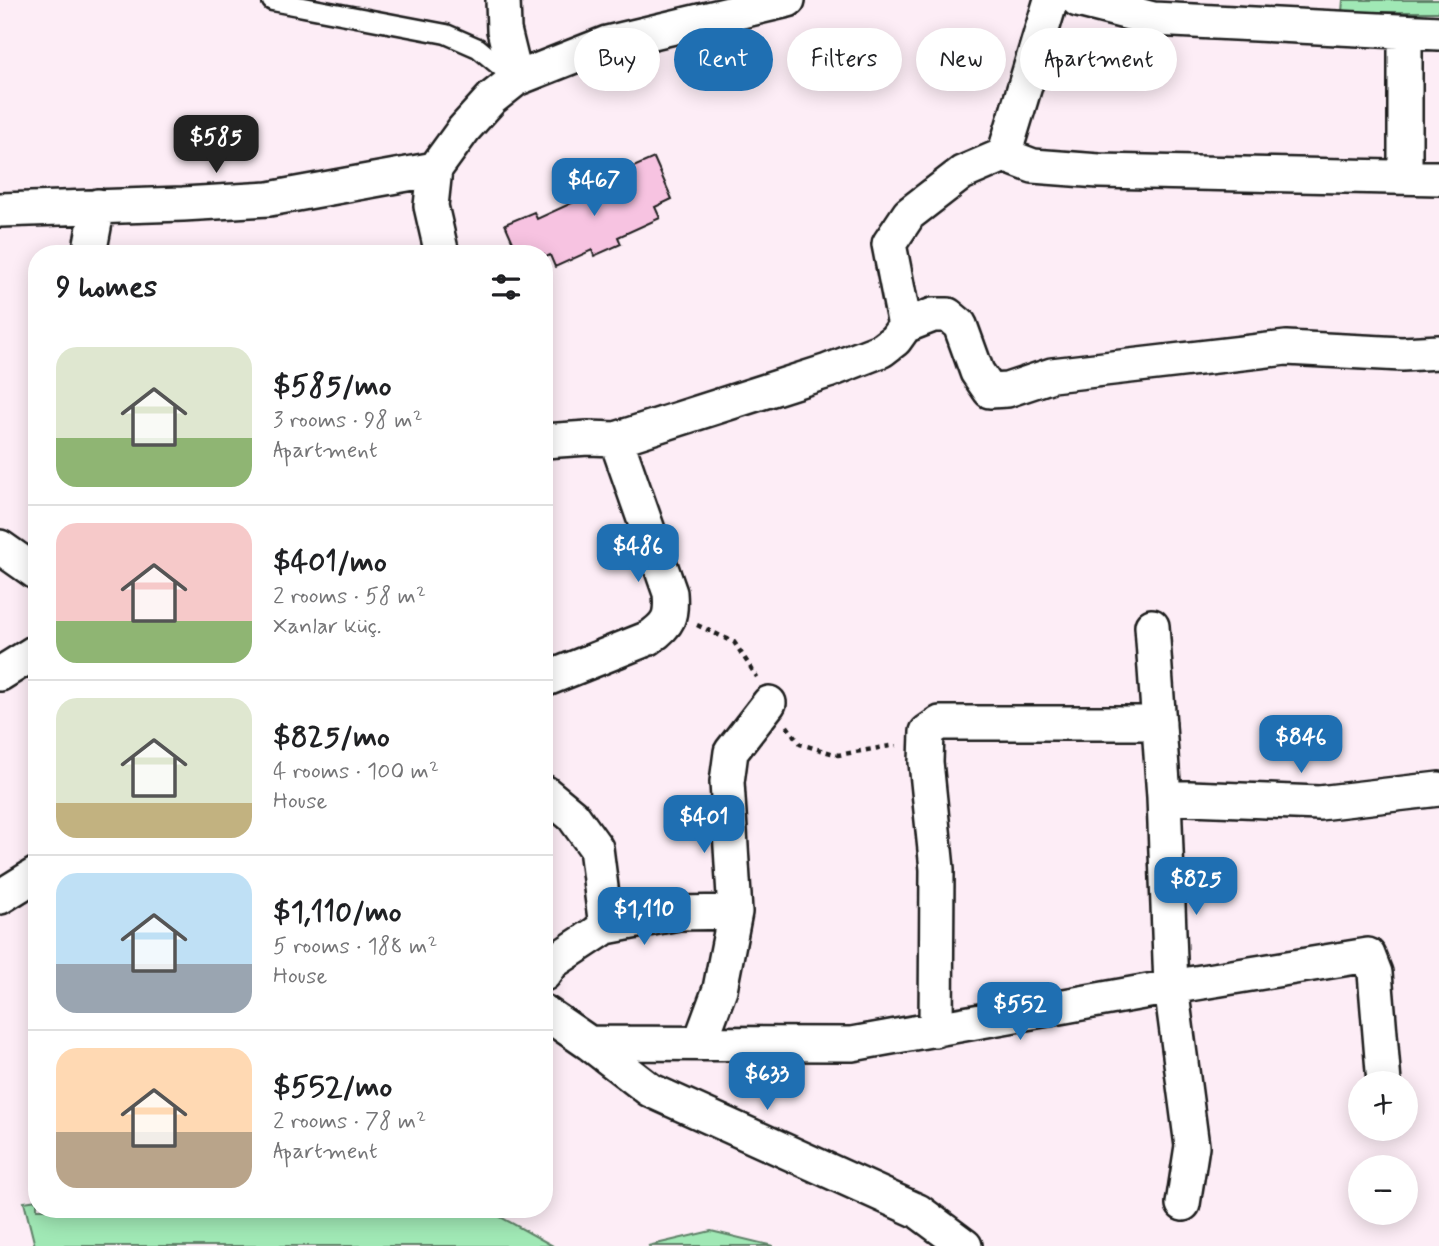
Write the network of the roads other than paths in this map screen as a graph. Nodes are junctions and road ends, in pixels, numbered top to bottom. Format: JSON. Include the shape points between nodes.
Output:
{"nodes":[{"id":1,"x":503,"y":0,"type":"edge"},
{"id":2,"x":788,"y":0,"type":"edge"},
{"id":3,"x":1051,"y":0,"type":"edge"},
{"id":4,"x":1078,"y":0,"type":"edge"},
{"id":5,"x":272,"y":1,"type":"edge"},
{"id":6,"x":1405,"y":32,"type":"junction"},
{"id":7,"x":1439,"y":33,"type":"edge"},
{"id":8,"x":516,"y":79,"type":"junction"},
{"id":9,"x":1004,"y":155,"type":"junction"},
{"id":10,"x":435,"y":169,"type":"junction"},
{"id":11,"x":1405,"y":177,"type":"junction"},
{"id":12,"x":1439,"y":178,"type":"edge"},
{"id":13,"x":98,"y":206,"type":"junction"},
{"id":14,"x":0,"y":210,"type":"edge"},
{"id":15,"x":91,"y":245,"type":"edge"},
{"id":16,"x":440,"y":245,"type":"edge"},
{"id":17,"x":905,"y":326,"type":"junction"},
{"id":18,"x":1439,"y":352,"type":"edge"},
{"id":19,"x":616,"y":439,"type":"junction"},
{"id":20,"x":553,"y":440,"type":"edge"},
{"id":21,"x":0,"y":547,"type":"edge"},
{"id":22,"x":28,"y":567,"type":"edge"},
{"id":23,"x":1152,"y":626,"type":"dead end"},
{"id":24,"x":28,"y":657,"type":"edge"},
{"id":25,"x":0,"y":674,"type":"edge"},
{"id":26,"x":553,"y":676,"type":"edge"},
{"id":27,"x":769,"y":703,"type":"dead end"},
{"id":28,"x":1159,"y":723,"type":"junction"},
{"id":29,"x":1439,"y":789,"type":"edge"},
{"id":30,"x":1164,"y":797,"type":"junction"},
{"id":31,"x":553,"y":799,"type":"edge"},
{"id":32,"x":735,"y":912,"type":"junction"},
{"id":33,"x":606,"y":927,"type":"junction"},
{"id":34,"x":553,"y":962,"type":"edge"},
{"id":35,"x":1171,"y":987,"type":"junction"},
{"id":36,"x":553,"y":1018,"type":"edge"},
{"id":37,"x":936,"y":1030,"type":"junction"},
{"id":38,"x":589,"y":1043,"type":"junction"},
{"id":39,"x":700,"y":1043,"type":"junction"},
{"id":40,"x":1383,"y":1071,"type":"edge"},
{"id":41,"x":1182,"y":1204,"type":"dead end"},
{"id":42,"x":965,"y":1246,"type":"edge"}],
"edges":[{"from":1,"to":8,"type":"street","via":[[503,30]]},
{"from":2,"to":8,"type":"street","via":[[607,43]]},
{"from":3,"to":9,"type":"street"},
{"from":4,"to":6,"type":"street","via":[[1153,19]]},
{"from":5,"to":8,"type":"lane","via":[[446,34],[478,48]]},
{"from":6,"to":7,"type":"street"},
{"from":6,"to":11,"type":"street"},
{"from":8,"to":10,"type":"street","via":[[464,129]]},
{"from":9,"to":11,"type":"street","via":[[1033,166],[1099,171]]},
{"from":9,"to":17,"type":"street","via":[[962,173],[909,214],[889,244]]},
{"from":10,"to":13,"type":"street","via":[[270,199]]},
{"from":10,"to":16,"type":"street","via":[[431,206]]},
{"from":11,"to":12,"type":"street"},
{"from":13,"to":14,"type":"street"},
{"from":13,"to":15,"type":"street"},
{"from":17,"to":18,"type":"street","via":[[933,315],[948,315],[960,325],[977,372],[990,391],[1052,375],[1286,348]]},
{"from":17,"to":19,"type":"street","via":[[882,350]]},
{"from":19,"to":20,"type":"street"},
{"from":19,"to":26,"type":"street","via":[[670,593],[671,612],[663,628],[649,638]]},
{"from":21,"to":22,"type":"street"},
{"from":23,"to":28,"type":"street"},
{"from":24,"to":25,"type":"street"},
{"from":27,"to":32,"type":"street","via":[[731,752],[727,782]]},
{"from":28,"to":30,"type":"street"},
{"from":28,"to":37,"type":"street","via":[[940,723],[927,732],[937,869]]},
{"from":29,"to":30,"type":"street","via":[[1319,803]]},
{"from":30,"to":35,"type":"street"},
{"from":31,"to":33,"type":"street","via":[[573,816],[596,848]]},
{"from":32,"to":33,"type":"street","via":[[678,913]]},
{"from":32,"to":39,"type":"street","via":[[720,989]]},
{"from":33,"to":34,"type":"street"},
{"from":35,"to":37,"type":"street"},
{"from":35,"to":40,"type":"street","via":[[1368,955],[1375,973]]},
{"from":35,"to":41,"type":"street","via":[[1192,1146]]},
{"from":36,"to":38,"type":"street"},
{"from":37,"to":39,"type":"street","via":[[852,1044]]},
{"from":38,"to":39,"type":"street"},
{"from":38,"to":42,"type":"street","via":[[650,1090],[918,1211]]}]}
